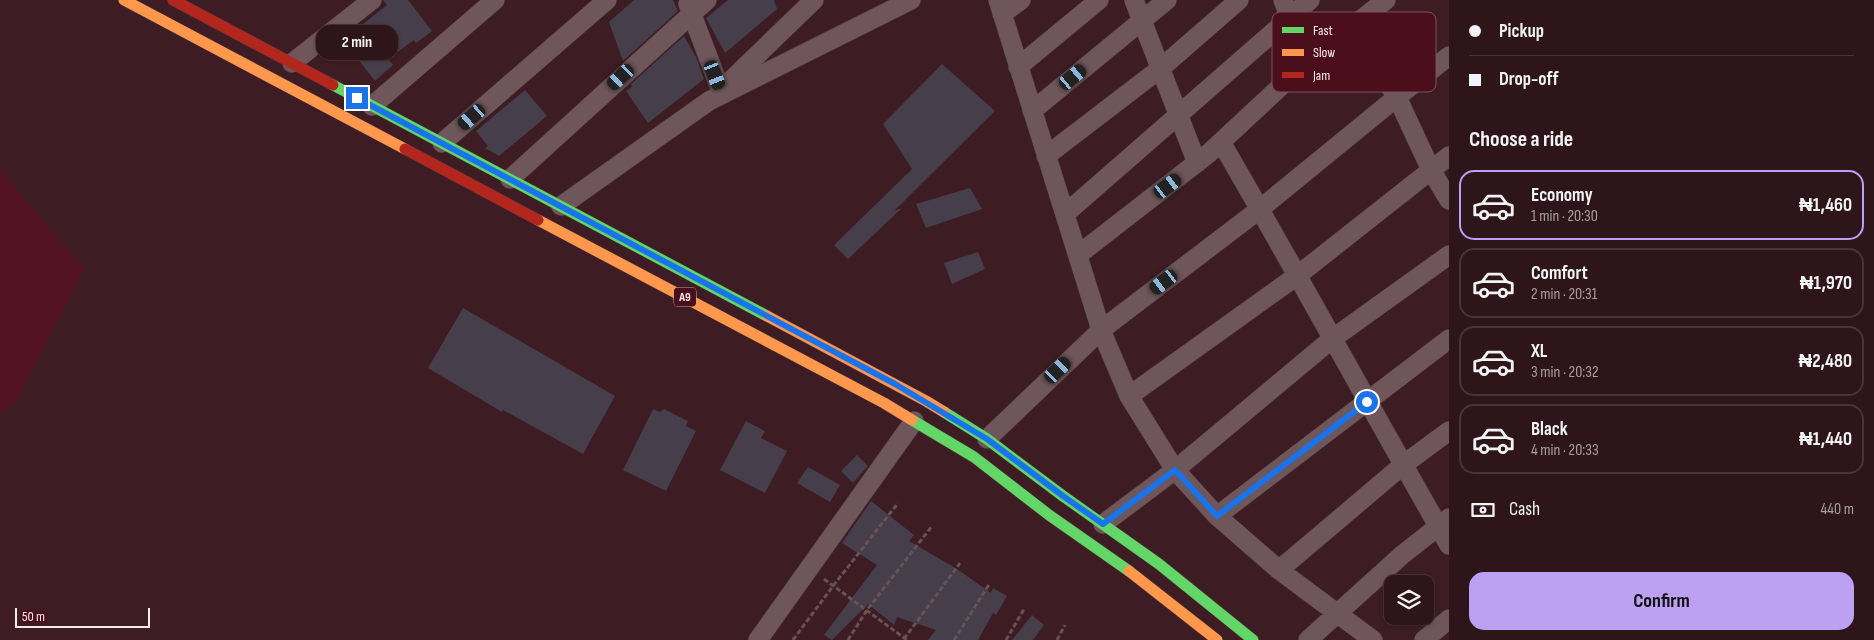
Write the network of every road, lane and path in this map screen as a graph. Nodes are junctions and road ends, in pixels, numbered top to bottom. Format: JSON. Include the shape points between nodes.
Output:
{"nodes":[{"id":1,"x":124,"y":0,"type":"edge"},
{"id":2,"x":173,"y":0,"type":"edge"},
{"id":3,"x":372,"y":0,"type":"edge"},
{"id":4,"x":495,"y":0,"type":"edge"},
{"id":5,"x":607,"y":0,"type":"edge"},
{"id":6,"x":707,"y":0,"type":"edge"},
{"id":7,"x":814,"y":0,"type":"edge"},
{"id":8,"x":911,"y":0,"type":"edge"},
{"id":9,"x":1021,"y":0,"type":"edge"},
{"id":10,"x":1099,"y":0,"type":"edge"},
{"id":11,"x":1134,"y":0,"type":"edge"},
{"id":12,"x":1166,"y":0,"type":"edge"},
{"id":13,"x":1239,"y":0,"type":"edge"},
{"id":14,"x":1283,"y":0,"type":"edge"},
{"id":15,"x":1310,"y":0,"type":"edge"},
{"id":16,"x":1386,"y":0,"type":"edge"},
{"id":17,"x":688,"y":7,"type":"edge"},
{"id":18,"x":1000,"y":7,"type":"edge"},
{"id":19,"x":793,"y":9,"type":"edge"},
{"id":20,"x":1288,"y":12,"type":"edge"},
{"id":21,"x":1297,"y":12,"type":"edge"},
{"id":22,"x":1371,"y":12,"type":"edge"},
{"id":23,"x":1142,"y":20,"type":"junction"},
{"id":24,"x":1272,"y":34,"type":"edge"},
{"id":25,"x":1449,"y":56,"type":"edge"},
{"id":26,"x":292,"y":63,"type":"junction"},
{"id":27,"x":1436,"y":66,"type":"edge"},
{"id":28,"x":1018,"y":67,"type":"junction"},
{"id":29,"x":1161,"y":68,"type":"junction"},
{"id":30,"x":1275,"y":92,"type":"edge"},
{"id":31,"x":1394,"y":92,"type":"edge"},
{"id":32,"x":1403,"y":92,"type":"edge"},
{"id":33,"x":715,"y":96,"type":"junction"},
{"id":34,"x":1397,"y":97,"type":"junction"},
{"id":35,"x":372,"y":106,"type":"junction"},
{"id":36,"x":1032,"y":111,"type":"junction"},
{"id":37,"x":1179,"y":114,"type":"junction"},
{"id":38,"x":1221,"y":142,"type":"junction"},
{"id":39,"x":442,"y":143,"type":"junction"},
{"id":40,"x":1046,"y":156,"type":"junction"},
{"id":41,"x":1449,"y":156,"type":"edge"},
{"id":42,"x":1198,"y":163,"type":"junction"},
{"id":43,"x":1432,"y":170,"type":"junction"},
{"id":44,"x":510,"y":179,"type":"junction"},
{"id":45,"x":1449,"y":200,"type":"edge"},
{"id":46,"x":561,"y":206,"type":"junction"},
{"id":47,"x":1260,"y":209,"type":"junction"},
{"id":48,"x":1065,"y":214,"type":"junction"},
{"id":49,"x":1449,"y":255,"type":"edge"},
{"id":50,"x":1078,"y":256,"type":"junction"},
{"id":51,"x":1298,"y":275,"type":"junction"},
{"id":52,"x":1101,"y":330,"type":"junction"},
{"id":53,"x":1332,"y":339,"type":"junction"},
{"id":54,"x":1449,"y":339,"type":"edge"},
{"id":55,"x":1129,"y":396,"type":"junction"},
{"id":56,"x":1367,"y":402,"type":"junction"},
{"id":57,"x":914,"y":421,"type":"junction"},
{"id":58,"x":1449,"y":431,"type":"edge"},
{"id":59,"x":987,"y":439,"type":"junction"},
{"id":60,"x":1403,"y":465,"type":"junction"},
{"id":61,"x":1175,"y":470,"type":"junction"},
{"id":62,"x":898,"y":503,"type":"dead end"},
{"id":63,"x":1217,"y":516,"type":"junction"},
{"id":64,"x":1444,"y":522,"type":"edge"},
{"id":65,"x":1103,"y":524,"type":"junction"},
{"id":66,"x":932,"y":526,"type":"dead end"},
{"id":67,"x":1449,"y":545,"type":"edge"},
{"id":68,"x":960,"y":563,"type":"dead end"},
{"id":69,"x":809,"y":568,"type":"junction"},
{"id":70,"x":1279,"y":570,"type":"junction"},
{"id":71,"x":990,"y":583,"type":"dead end"},
{"id":72,"x":833,"y":586,"type":"junction"},
{"id":73,"x":1024,"y":609,"type":"dead end"},
{"id":74,"x":867,"y":610,"type":"junction"},
{"id":75,"x":1337,"y":612,"type":"junction"},
{"id":76,"x":1449,"y":619,"type":"edge"},
{"id":77,"x":1065,"y":625,"type":"dead end"},
{"id":78,"x":905,"y":639,"type":"edge"},
{"id":79,"x":758,"y":640,"type":"edge"},
{"id":80,"x":793,"y":640,"type":"edge"},
{"id":81,"x":848,"y":640,"type":"edge"},
{"id":82,"x":954,"y":640,"type":"edge"},
{"id":83,"x":1006,"y":640,"type":"edge"},
{"id":84,"x":1057,"y":640,"type":"edge"},
{"id":85,"x":1217,"y":640,"type":"edge"},
{"id":86,"x":1253,"y":640,"type":"edge"},
{"id":87,"x":1308,"y":640,"type":"edge"},
{"id":88,"x":1373,"y":640,"type":"edge"},
{"id":89,"x":1424,"y":640,"type":"edge"}],
"edges":[{"from":1,"to":57,"type":"highway","number":"A9"},
{"from":2,"to":26,"type":"highway","number":"A9"},
{"from":3,"to":26,"type":"street"},
{"from":4,"to":35,"type":"street"},
{"from":5,"to":39,"type":"street"},
{"from":6,"to":17,"type":"street"},
{"from":7,"to":19,"type":"street"},
{"from":8,"to":33,"type":"street"},
{"from":9,"to":18,"type":"street"},
{"from":10,"to":28,"type":"street"},
{"from":11,"to":23,"type":"street"},
{"from":12,"to":23,"type":"street"},
{"from":13,"to":29,"type":"street"},
{"from":14,"to":20,"type":"street"},
{"from":15,"to":21,"type":"street"},
{"from":16,"to":22,"type":"street"},
{"from":17,"to":33,"type":"street"},
{"from":17,"to":44,"type":"street"},
{"from":18,"to":28,"type":"street"},
{"from":19,"to":33,"type":"street"},
{"from":23,"to":29,"type":"street"},
{"from":23,"to":36,"type":"street"},
{"from":24,"to":37,"type":"street"},
{"from":25,"to":27,"type":"street"},
{"from":26,"to":35,"type":"highway","number":"A9"},
{"from":28,"to":36,"type":"street"},
{"from":29,"to":37,"type":"street"},
{"from":29,"to":40,"type":"street"},
{"from":30,"to":38,"type":"street"},
{"from":31,"to":34,"type":"street"},
{"from":32,"to":34,"type":"street"},
{"from":33,"to":46,"type":"street"},
{"from":34,"to":43,"type":"street"},
{"from":34,"to":47,"type":"street"},
{"from":35,"to":39,"type":"highway","number":"A9"},
{"from":36,"to":40,"type":"street"},
{"from":37,"to":42,"type":"street"},
{"from":37,"to":48,"type":"street"},
{"from":38,"to":42,"type":"street"},
{"from":38,"to":47,"type":"street"},
{"from":39,"to":44,"type":"highway","number":"A9"},
{"from":40,"to":48,"type":"street"},
{"from":41,"to":43,"type":"street"},
{"from":42,"to":50,"type":"street"},
{"from":43,"to":45,"type":"street"},
{"from":43,"to":51,"type":"street"},
{"from":44,"to":46,"type":"highway","number":"A9"},
{"from":46,"to":59,"type":"highway","number":"A9","via":[[895,384]]},
{"from":47,"to":51,"type":"street"},
{"from":47,"to":52,"type":"street"},
{"from":48,"to":50,"type":"street"},
{"from":49,"to":53,"type":"street"},
{"from":50,"to":52,"type":"street"},
{"from":51,"to":53,"type":"street"},
{"from":51,"to":55,"type":"street"},
{"from":52,"to":55,"type":"street"},
{"from":52,"to":59,"type":"street"},
{"from":53,"to":56,"type":"street"},
{"from":53,"to":61,"type":"street"},
{"from":54,"to":56,"type":"street"},
{"from":55,"to":61,"type":"street"},
{"from":56,"to":60,"type":"street"},
{"from":56,"to":63,"type":"street"},
{"from":57,"to":69,"type":"street"},
{"from":57,"to":85,"type":"highway","number":"A9","via":[[974,457],[1049,515],[1145,582]]},
{"from":58,"to":60,"type":"street"},
{"from":59,"to":65,"type":"highway","number":"A9"},
{"from":60,"to":64,"type":"street"},
{"from":60,"to":70,"type":"street"},
{"from":61,"to":63,"type":"street"},
{"from":61,"to":65,"type":"street"},
{"from":62,"to":72,"type":"path"},
{"from":63,"to":70,"type":"street"},
{"from":64,"to":67,"type":"street"},
{"from":64,"to":75,"type":"street"},
{"from":65,"to":86,"type":"highway","number":"A9","via":[[1159,564]]},
{"from":66,"to":74,"type":"path"},
{"from":68,"to":78,"type":"path"},
{"from":69,"to":72,"type":"path"},
{"from":69,"to":79,"type":"street"},
{"from":70,"to":75,"type":"street"},
{"from":71,"to":82,"type":"path"},
{"from":72,"to":74,"type":"path"},
{"from":72,"to":80,"type":"path"},
{"from":73,"to":83,"type":"path"},
{"from":74,"to":78,"type":"path"},
{"from":74,"to":81,"type":"path"},
{"from":75,"to":87,"type":"street"},
{"from":75,"to":88,"type":"street"},
{"from":76,"to":89,"type":"street"},
{"from":77,"to":84,"type":"path"}]}
